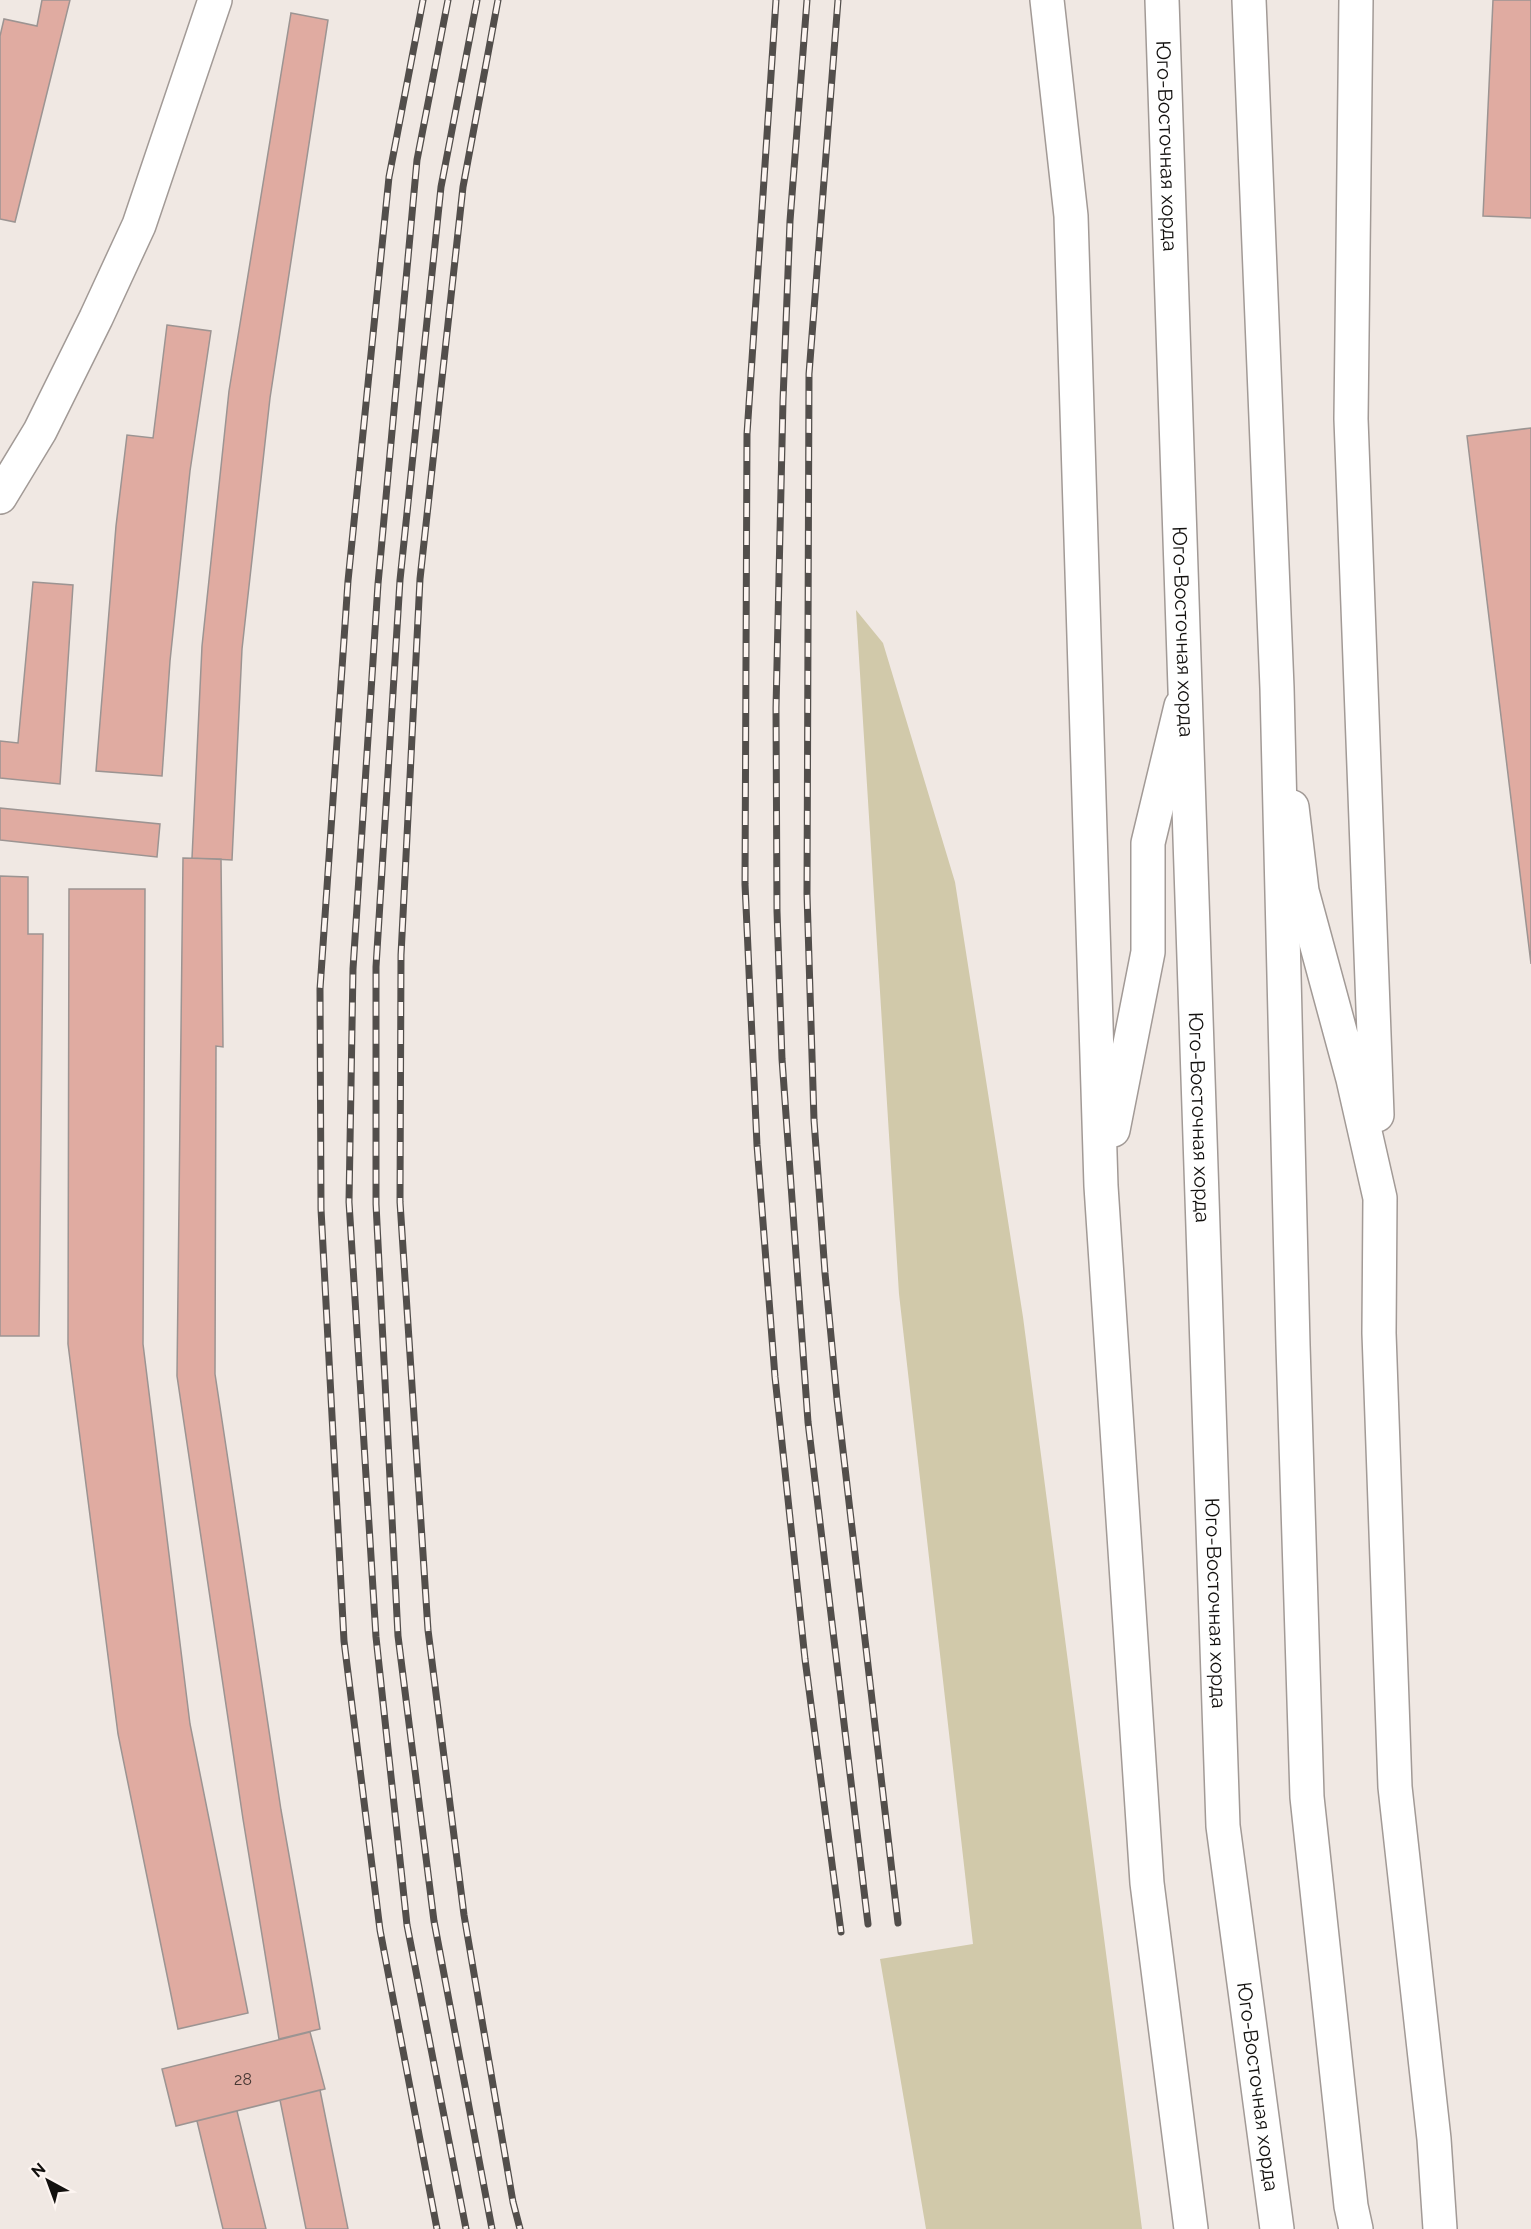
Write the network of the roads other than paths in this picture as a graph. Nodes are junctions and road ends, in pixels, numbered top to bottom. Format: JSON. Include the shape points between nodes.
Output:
{"nodes":[{"id":1,"x":215,"y":0,"type":"edge"},
{"id":2,"x":1047,"y":0,"type":"edge"},
{"id":3,"x":1162,"y":0,"type":"edge"},
{"id":4,"x":1249,"y":0,"type":"edge"},
{"id":5,"x":1356,"y":0,"type":"edge"},
{"id":6,"x":0,"y":497,"type":"edge"},
{"id":7,"x":1277,"y":688,"type":"junction"},
{"id":8,"x":1184,"y":695,"type":"junction"},
{"id":9,"x":1101,"y":1186,"type":"junction"},
{"id":10,"x":1380,"y":1198,"type":"junction"},
{"id":11,"x":1434,"y":2139,"type":"junction"},
{"id":12,"x":1191,"y":2229,"type":"edge"},
{"id":13,"x":1277,"y":2229,"type":"edge"},
{"id":14,"x":1356,"y":2229,"type":"edge"},
{"id":15,"x":1440,"y":2229,"type":"edge"},
{"id":16,"x":1457,"y":2229,"type":"edge"}],
"edges":[{"from":1,"to":6,"type":"street","via":[[139,225],[40,431]]},
{"from":2,"to":9,"type":"street","via":[[1071,216]]},
{"from":3,"to":8,"type":"street","name":"Юго-Восточная хорда"},
{"from":4,"to":7,"type":"street"},
{"from":5,"to":10,"type":"street","via":[[1351,419]]},
{"from":7,"to":10,"type":"street","via":[[1302,891],[1353,1079]]},
{"from":7,"to":14,"type":"street","via":[[1307,1797]]},
{"from":8,"to":9,"type":"street","via":[[1148,843],[1148,952]]},
{"from":8,"to":13,"type":"street","name":"Юго-Восточная хорда","via":[[1223,1826]]},
{"from":9,"to":12,"type":"street","via":[[1147,1883]]},
{"from":10,"to":11,"type":"street","via":[[1379,1333],[1395,1787]]},
{"from":11,"to":15,"type":"street"},
{"from":11,"to":16,"type":"street"}]}
